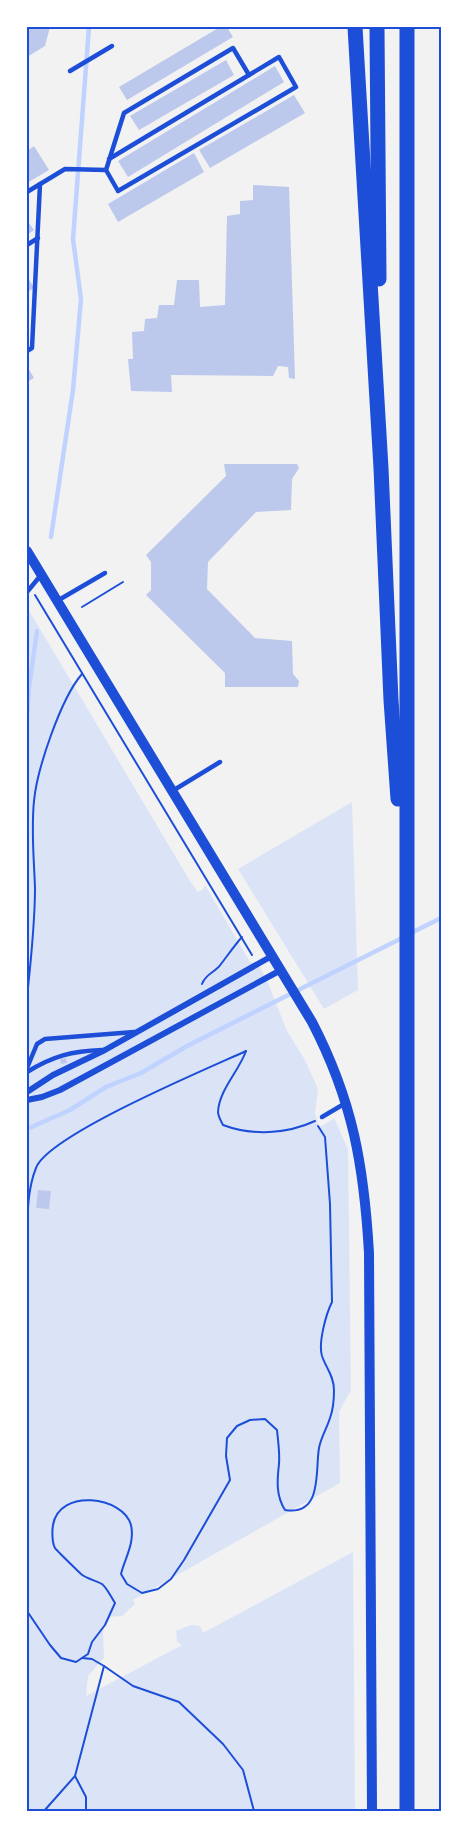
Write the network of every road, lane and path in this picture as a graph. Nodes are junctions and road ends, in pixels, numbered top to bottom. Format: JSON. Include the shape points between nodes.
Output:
{"nodes":[{"id":1,"x":355,"y":27,"type":"edge"},
{"id":2,"x":377,"y":27,"type":"edge"},
{"id":3,"x":407,"y":27,"type":"edge"},
{"id":4,"x":112,"y":46,"type":"dead end"},
{"id":5,"x":70,"y":71,"type":"dead end"},
{"id":6,"x":249,"y":75,"type":"junction"},
{"id":7,"x":109,"y":159,"type":"junction"},
{"id":8,"x":106,"y":170,"type":"junction"},
{"id":9,"x":40,"y":184,"type":"junction"},
{"id":10,"x":27,"y":192,"type":"edge"},
{"id":11,"x":38,"y":238,"type":"junction"},
{"id":12,"x":27,"y":245,"type":"edge"},
{"id":13,"x":35,"y":296,"type":"junction"},
{"id":14,"x":27,"y":300,"type":"edge"},
{"id":15,"x":27,"y":351,"type":"edge"},
{"id":16,"x":381,"y":468,"type":"junction"},
{"id":17,"x":27,"y":551,"type":"edge"},
{"id":18,"x":105,"y":573,"type":"dead end"},
{"id":19,"x":41,"y":574,"type":"junction"},
{"id":20,"x":123,"y":582,"type":"dead end"},
{"id":21,"x":29,"y":590,"type":"edge"},
{"id":22,"x":57,"y":601,"type":"junction"},
{"id":23,"x":81,"y":607,"type":"dead end"},
{"id":24,"x":82,"y":674,"type":"junction"},
{"id":25,"x":220,"y":762,"type":"dead end"},
{"id":26,"x":172,"y":791,"type":"junction"},
{"id":27,"x":407,"y":925,"type":"junction"},
{"id":28,"x":242,"y":937,"type":"junction"},
{"id":29,"x":248,"y":947,"type":"dead end"},
{"id":30,"x":272,"y":956,"type":"junction"},
{"id":31,"x":281,"y":970,"type":"junction"},
{"id":32,"x":209,"y":973,"type":"dead end"},
{"id":33,"x":27,"y":997,"type":"edge"},
{"id":34,"x":137,"y":1032,"type":"junction"},
{"id":35,"x":105,"y":1050,"type":"junction"},
{"id":36,"x":27,"y":1070,"type":"edge"},
{"id":37,"x":27,"y":1092,"type":"edge"},
{"id":38,"x":27,"y":1100,"type":"edge"},
{"id":39,"x":346,"y":1103,"type":"junction"},
{"id":40,"x":322,"y":1117,"type":"dead end"},
{"id":41,"x":27,"y":1258,"type":"edge"},
{"id":42,"x":27,"y":1611,"type":"edge"},
{"id":43,"x":82,"y":1658,"type":"junction"},
{"id":44,"x":104,"y":1666,"type":"junction"},
{"id":45,"x":75,"y":1776,"type":"junction"},
{"id":46,"x":44,"y":1811,"type":"edge"},
{"id":47,"x":86,"y":1811,"type":"edge"},
{"id":48,"x":254,"y":1811,"type":"edge"},
{"id":49,"x":372,"y":1811,"type":"edge"},
{"id":50,"x":407,"y":1811,"type":"edge"}],
"edges":[{"from":1,"to":16,"type":"highway"},
{"from":2,"to":16,"type":"highway"},
{"from":3,"to":27,"type":"highway"},
{"from":4,"to":5,"type":"lane"},
{"from":6,"to":7,"type":"lane"},
{"from":6,"to":7,"type":"lane","via":[[233,48],[123,113]]},
{"from":6,"to":8,"type":"lane","via":[[279,57],[296,87],[118,191]]},
{"from":7,"to":8,"type":"lane"},
{"from":8,"to":9,"type":"lane","via":[[64,169]]},
{"from":9,"to":10,"type":"lane"},
{"from":9,"to":11,"type":"lane"},
{"from":11,"to":12,"type":"lane"},
{"from":11,"to":13,"type":"lane"},
{"from":13,"to":14,"type":"lane"},
{"from":13,"to":15,"type":"lane","via":[[32,348]]},
{"from":16,"to":27,"type":"highway","via":[[391,700]]},
{"from":17,"to":19,"type":"street"},
{"from":18,"to":22,"type":"lane"},
{"from":19,"to":21,"type":"lane"},
{"from":19,"to":22,"type":"street"},
{"from":20,"to":23,"type":"path"},
{"from":21,"to":24,"type":"path"},
{"from":22,"to":26,"type":"street"},
{"from":24,"to":28,"type":"path"},
{"from":24,"to":33,"type":"path","via":[[59,715],[34,799],[33,941]]},
{"from":25,"to":26,"type":"lane"},
{"from":26,"to":30,"type":"street"},
{"from":27,"to":50,"type":"highway"},
{"from":28,"to":29,"type":"path"},
{"from":28,"to":32,"type":"path","via":[[221,966]]},
{"from":30,"to":31,"type":"street"},
{"from":30,"to":34,"type":"street"},
{"from":31,"to":38,"type":"street","via":[[60,1090]]},
{"from":31,"to":39,"type":"street","via":[[327,1054]]},
{"from":34,"to":35,"type":"street"},
{"from":34,"to":36,"type":"lane","via":[[45,1039],[37,1044]]},
{"from":35,"to":36,"type":"lane","via":[[59,1055]]},
{"from":35,"to":37,"type":"street"},
{"from":39,"to":40,"type":"lane"},
{"from":39,"to":49,"type":"street","via":[[363,1172],[369,1253]]},
{"from":41,"to":43,"type":"path","via":[[29,1201],[36,1166],[60,1144],[94,1123],[246,1051],[220,1101],[218,1114],[223,1125],[258,1133],[302,1128],[315,1121],[325,1137],[332,1302],[320,1353],[333,1378],[334,1392],[331,1417],[319,1448],[316,1489],[308,1504],[295,1512],[285,1510],[279,1500],[276,1476],[277,1430],[265,1419],[250,1419],[237,1426],[227,1438],[230,1480],[208,1520],[171,1579],[158,1589],[141,1593],[127,1584],[121,1574],[131,1545],[130,1525],[125,1516],[106,1503],[72,1501],[60,1508],[54,1516],[52,1531],[55,1548],[82,1575],[103,1585],[116,1603],[88,1654]]},
{"from":42,"to":43,"type":"path","via":[[61,1658],[76,1662]]},
{"from":43,"to":44,"type":"path"},
{"from":44,"to":45,"type":"path"},
{"from":44,"to":48,"type":"path","via":[[133,1686],[179,1702],[223,1743],[243,1770]]},
{"from":45,"to":46,"type":"path"},
{"from":45,"to":47,"type":"path","via":[[86,1797]]}]}
